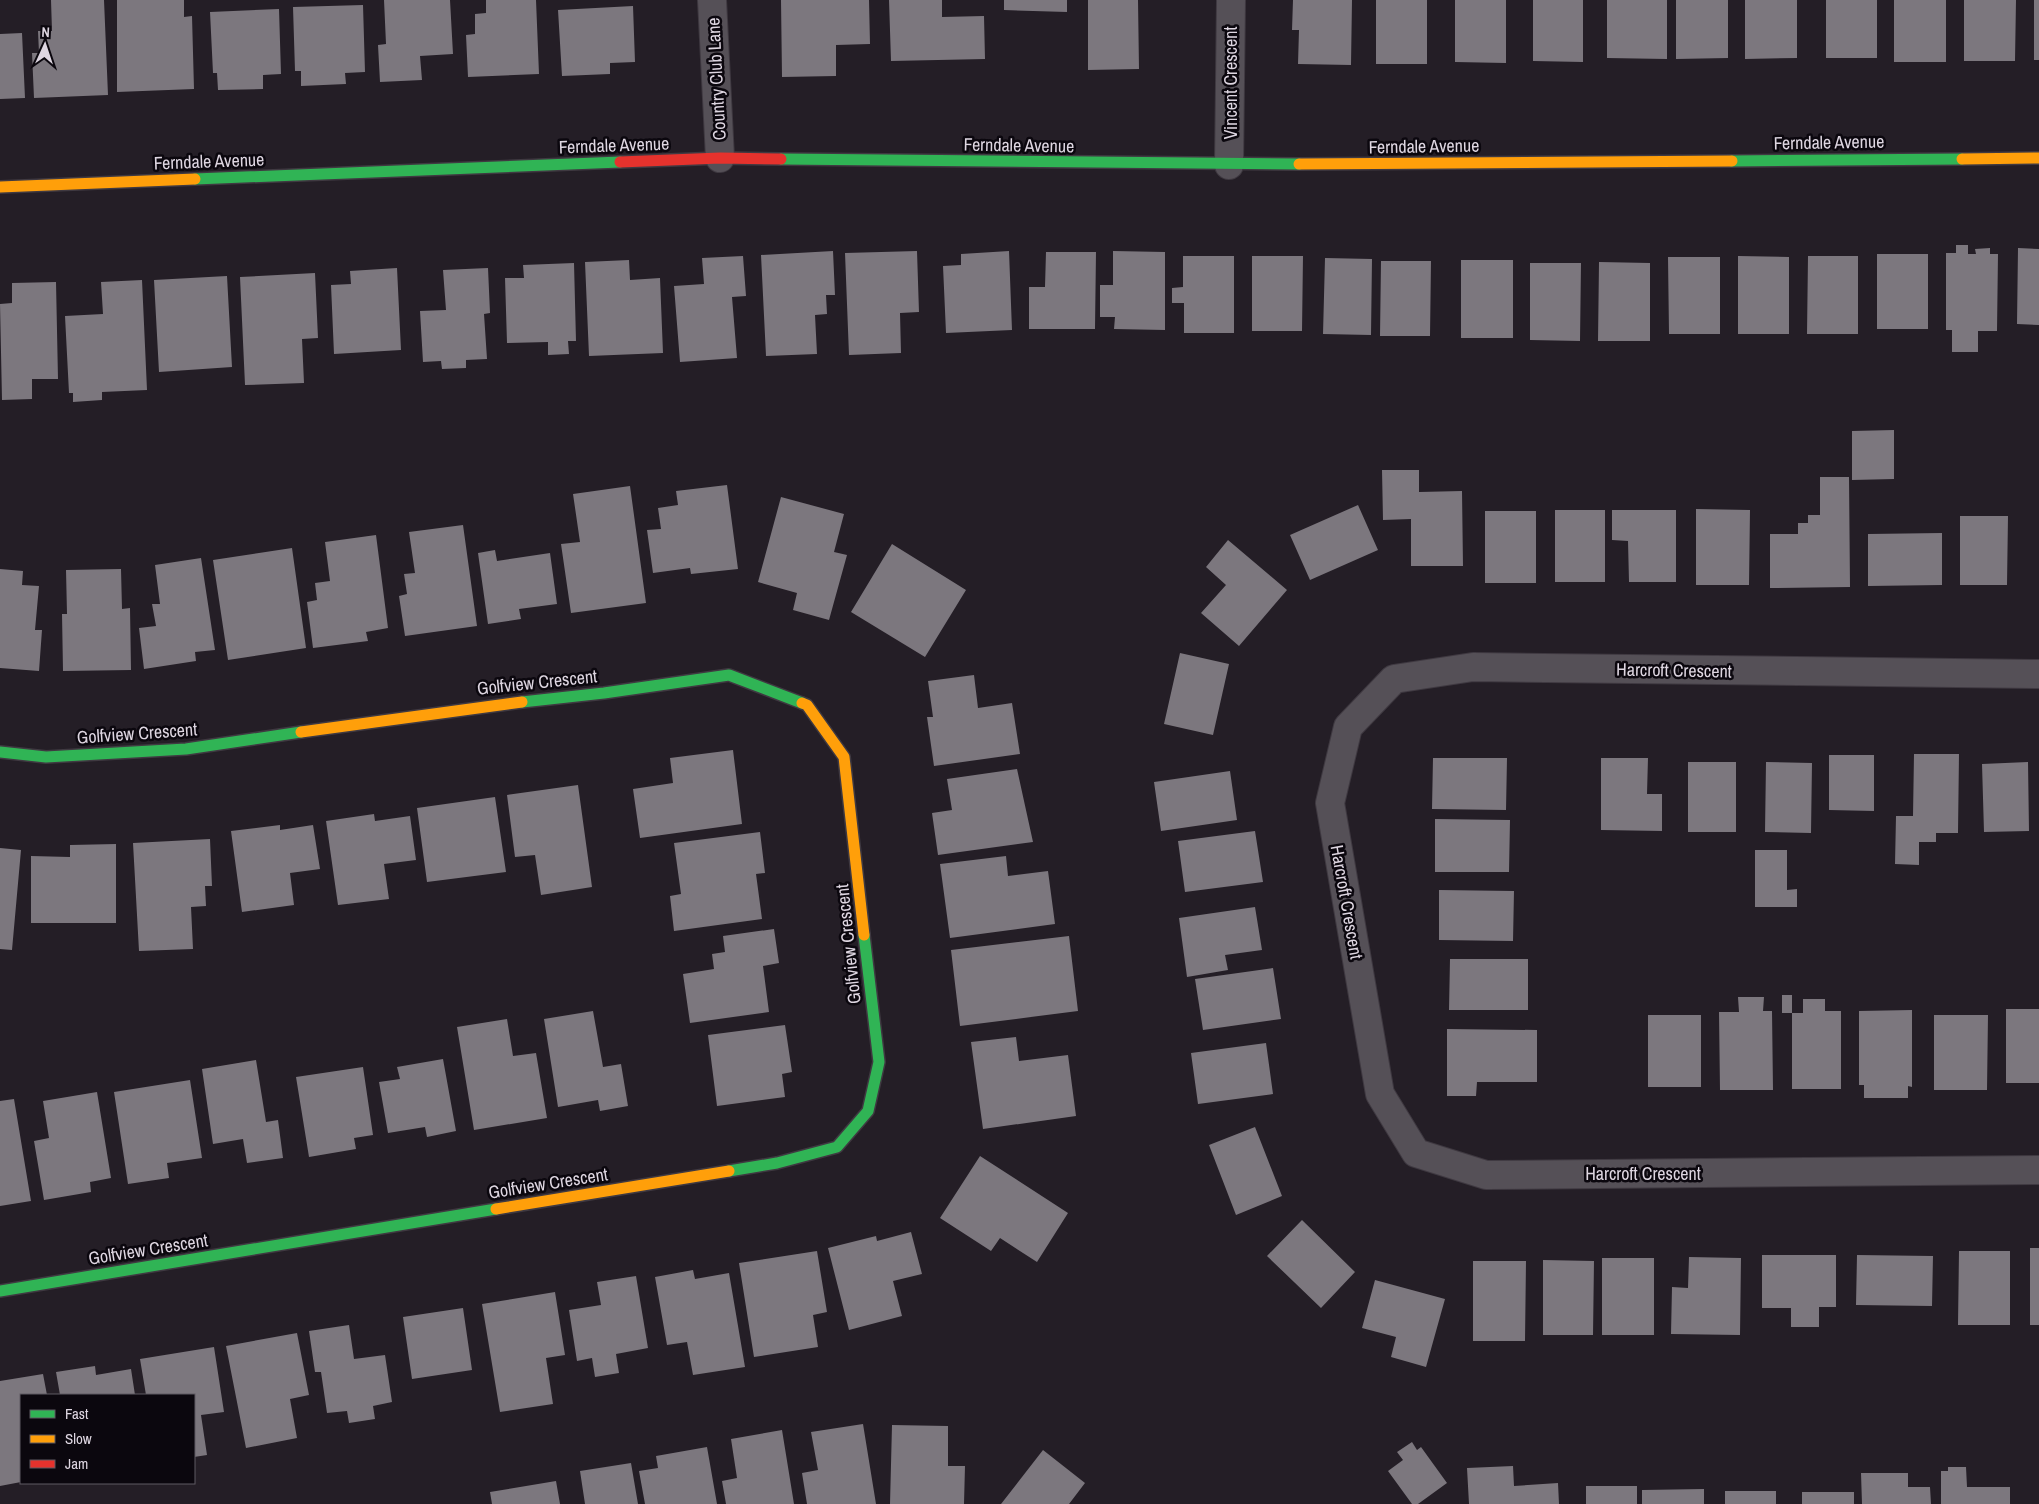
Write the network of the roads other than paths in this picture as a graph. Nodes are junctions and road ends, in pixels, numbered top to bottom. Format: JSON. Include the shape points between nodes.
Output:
{"nodes":[{"id":1,"x":712,"y":0,"type":"edge"},
{"id":2,"x":1231,"y":0,"type":"edge"},
{"id":3,"x":720,"y":158,"type":"junction"},
{"id":4,"x":2039,"y":158,"type":"edge"},
{"id":5,"x":1230,"y":165,"type":"junction"},
{"id":6,"x":0,"y":187,"type":"edge"},
{"id":7,"x":2039,"y":674,"type":"edge"},
{"id":8,"x":0,"y":752,"type":"edge"},
{"id":9,"x":2039,"y":1170,"type":"edge"},
{"id":10,"x":0,"y":1291,"type":"edge"}],
"edges":[{"from":1,"to":3,"type":"street","name":"Country Club Lane"},
{"from":2,"to":5,"type":"street","name":"Vincent Crescent"},
{"from":3,"to":5,"type":"street","name":"Ferndale Avenue"},
{"from":3,"to":6,"type":"street","name":"Ferndale Avenue"},
{"from":4,"to":5,"type":"street","name":"Ferndale Avenue"},
{"from":7,"to":9,"type":"street","name":"Harcroft Crescent","via":[[1473,667],[1394,679],[1348,727],[1330,803],[1380,1094],[1416,1153],[1486,1174]]},
{"from":8,"to":10,"type":"street","name":"Golfview Crescent","via":[[46,757],[186,749],[465,708],[729,675],[807,705],[844,757],[879,1062],[868,1111],[836,1148],[777,1163]]}]}
